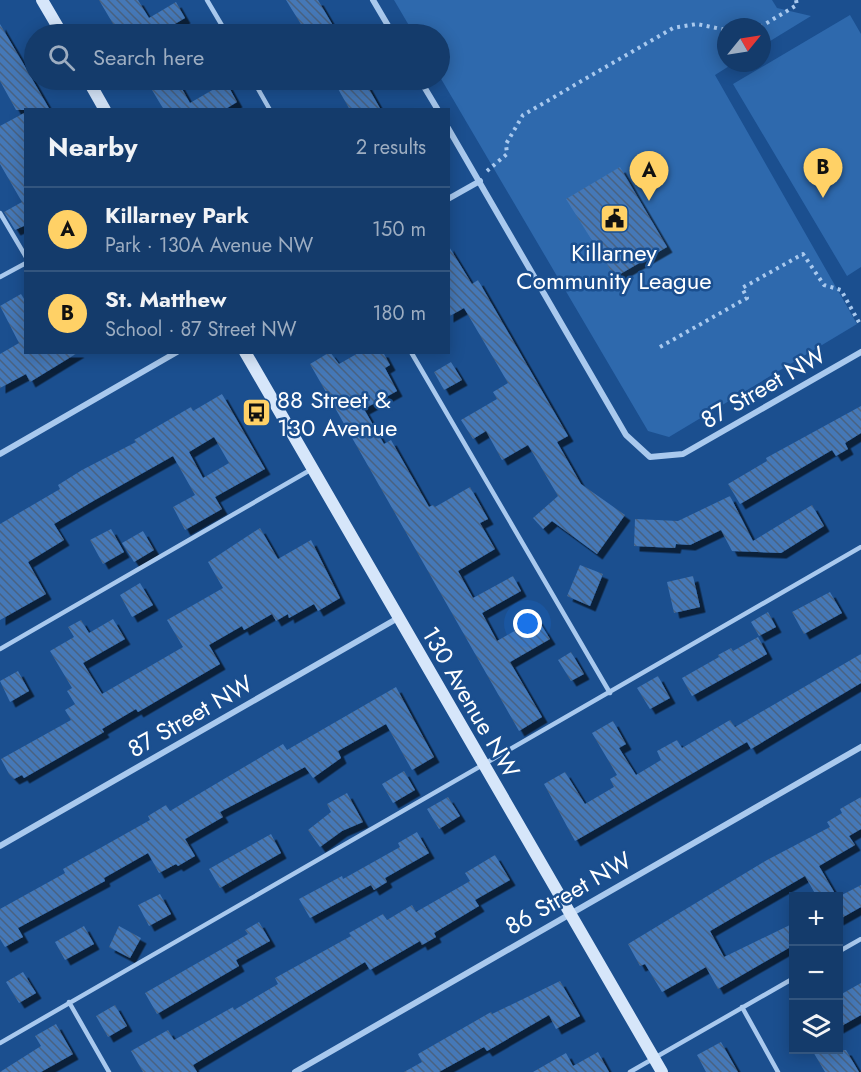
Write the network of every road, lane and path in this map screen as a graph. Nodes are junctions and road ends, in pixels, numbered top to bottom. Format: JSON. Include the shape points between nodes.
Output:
{"nodes":[{"id":1,"x":42,"y":0,"type":"edge"},
{"id":2,"x":207,"y":0,"type":"edge"},
{"id":3,"x":373,"y":0,"type":"edge"},
{"id":4,"x":796,"y":0,"type":"edge"},
{"id":5,"x":771,"y":20,"type":"edge"},
{"id":6,"x":56,"y":24,"type":"edge"},
{"id":7,"x":221,"y":24,"type":"edge"},
{"id":8,"x":387,"y":24,"type":"edge"},
{"id":9,"x":717,"y":28,"type":"edge"},
{"id":10,"x":94,"y":90,"type":"edge"},
{"id":11,"x":259,"y":90,"type":"edge"},
{"id":12,"x":426,"y":90,"type":"edge"},
{"id":13,"x":104,"y":108,"type":"edge"},
{"id":14,"x":269,"y":108,"type":"edge"},
{"id":15,"x":437,"y":108,"type":"edge"},
{"id":16,"x":450,"y":131,"type":"edge"},
{"id":17,"x":480,"y":181,"type":"junction"},
{"id":18,"x":450,"y":198,"type":"edge"},
{"id":19,"x":0,"y":213,"type":"edge"},
{"id":20,"x":24,"y":253,"type":"edge"},
{"id":21,"x":24,"y":264,"type":"edge"},
{"id":22,"x":0,"y":278,"type":"edge"},
{"id":23,"x":861,"y":326,"type":"edge"},
{"id":24,"x":660,"y":347,"type":"dead end"},
{"id":25,"x":861,"y":352,"type":"edge"},
{"id":26,"x":174,"y":354,"type":"edge"},
{"id":27,"x":246,"y":354,"type":"edge"},
{"id":28,"x":412,"y":354,"type":"edge"},
{"id":29,"x":0,"y":454,"type":"edge"},
{"id":30,"x":312,"y":469,"type":"junction"},
{"id":31,"x":861,"y":547,"type":"edge"},
{"id":32,"x":398,"y":618,"type":"junction"},
{"id":33,"x":0,"y":649,"type":"edge"},
{"id":34,"x":609,"y":693,"type":"junction"},
{"id":35,"x":861,"y":747,"type":"edge"},
{"id":36,"x":483,"y":764,"type":"junction"},
{"id":37,"x":0,"y":846,"type":"edge"},
{"id":38,"x":570,"y":912,"type":"junction"},
{"id":39,"x":861,"y":939,"type":"edge"},
{"id":40,"x":843,"y":949,"type":"edge"},
{"id":41,"x":789,"y":981,"type":"edge"},
{"id":42,"x":69,"y":1002,"type":"junction"},
{"id":43,"x":742,"y":1007,"type":"junction"},
{"id":44,"x":0,"y":1043,"type":"edge"},
{"id":45,"x":653,"y":1058,"type":"junction"},
{"id":46,"x":109,"y":1072,"type":"edge"},
{"id":47,"x":295,"y":1072,"type":"edge"},
{"id":48,"x":630,"y":1072,"type":"edge"},
{"id":49,"x":662,"y":1072,"type":"edge"},
{"id":50,"x":778,"y":1072,"type":"edge"}],
"edges":[{"from":1,"to":6,"type":"street"},
{"from":2,"to":7,"type":"lane"},
{"from":3,"to":8,"type":"street"},
{"from":4,"to":5,"type":"path","via":[[797,5]]},
{"from":9,"to":17,"type":"path","via":[[696,24],[673,28],[523,115],[506,144],[507,154]]},
{"from":10,"to":13,"type":"street"},
{"from":11,"to":14,"type":"lane"},
{"from":12,"to":15,"type":"street"},
{"from":16,"to":17,"type":"street"},
{"from":17,"to":18,"type":"street"},
{"from":17,"to":25,"type":"street","name":"87 Street NW","via":[[626,435],[650,458],[683,454]]},
{"from":19,"to":20,"type":"lane"},
{"from":21,"to":22,"type":"lane"},
{"from":23,"to":24,"type":"path","via":[[841,291],[824,285],[803,254],[742,288],[747,298]]},
{"from":26,"to":29,"type":"street"},
{"from":27,"to":30,"type":"street","name":"130 Avenue NW"},
{"from":28,"to":34,"type":"lane"},
{"from":30,"to":32,"type":"street","name":"130 Avenue NW"},
{"from":30,"to":33,"type":"lane"},
{"from":31,"to":34,"type":"lane"},
{"from":32,"to":36,"type":"street","name":"130 Avenue NW"},
{"from":32,"to":37,"type":"street","name":"87 Street NW"},
{"from":34,"to":36,"type":"lane"},
{"from":35,"to":38,"type":"street","name":"86 Street NW"},
{"from":36,"to":38,"type":"street","name":"130 Avenue NW"},
{"from":36,"to":42,"type":"lane"},
{"from":38,"to":45,"type":"street","name":"130 Avenue NW"},
{"from":38,"to":47,"type":"street","name":"86 Street NW"},
{"from":39,"to":40,"type":"lane"},
{"from":41,"to":43,"type":"lane"},
{"from":42,"to":44,"type":"lane"},
{"from":42,"to":46,"type":"lane"},
{"from":43,"to":45,"type":"lane"},
{"from":43,"to":50,"type":"lane"},
{"from":45,"to":48,"type":"lane"},
{"from":45,"to":49,"type":"street","name":"130 Avenue NW"}]}
